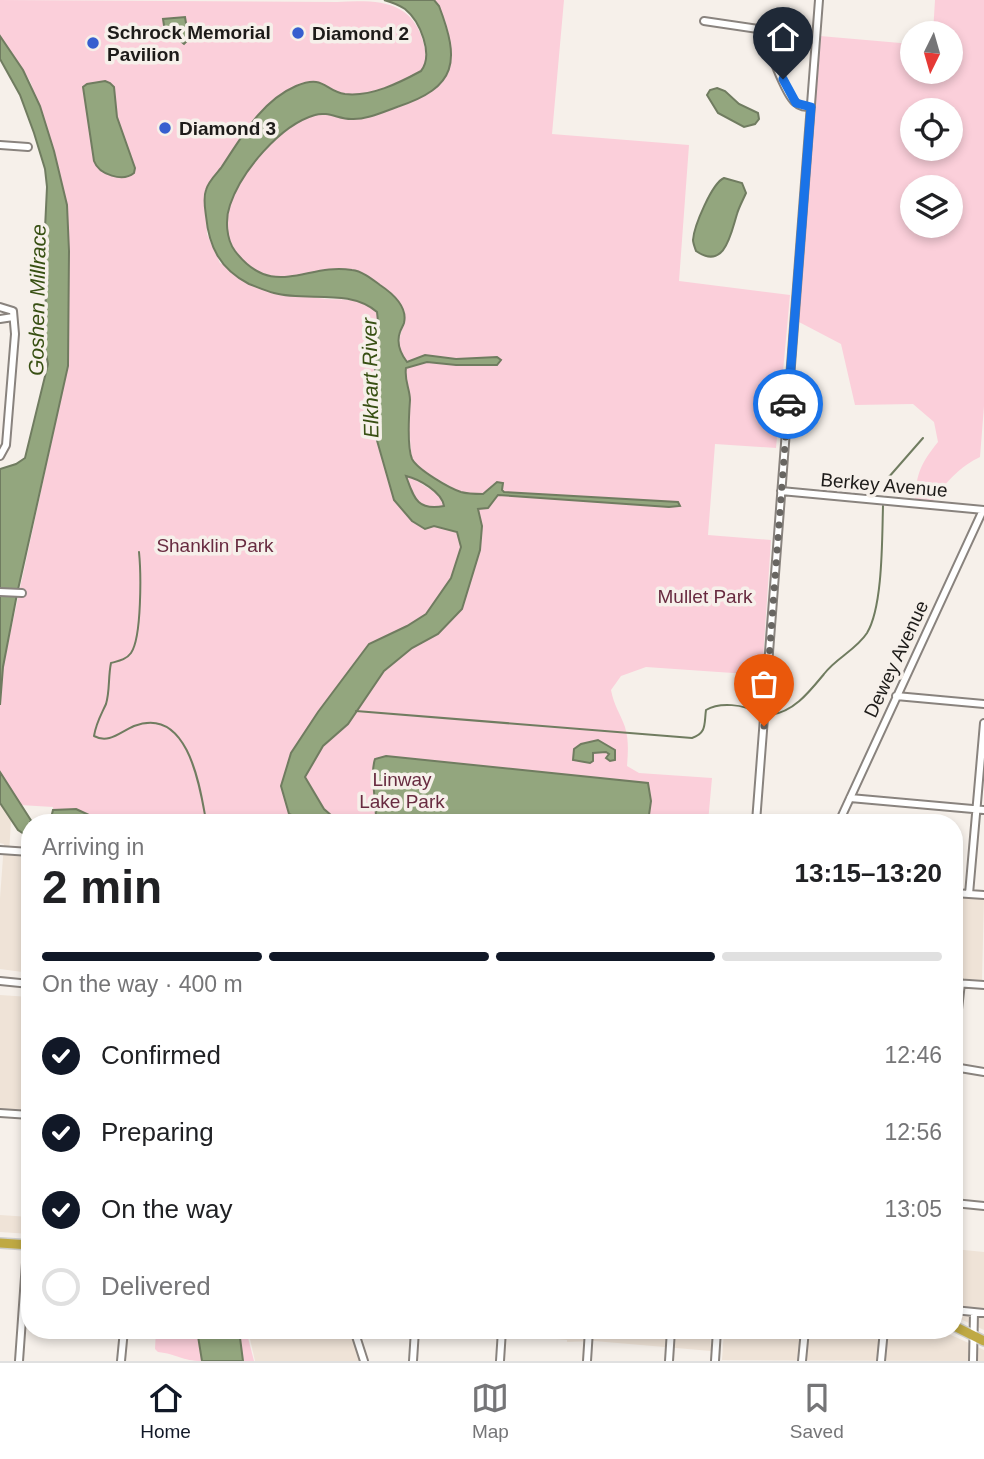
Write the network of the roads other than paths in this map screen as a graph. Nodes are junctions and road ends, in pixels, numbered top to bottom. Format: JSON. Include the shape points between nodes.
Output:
{"nodes":[{"id":1,"x":819,"y":0,"type":"edge"},
{"id":2,"x":704,"y":21,"type":"dead end"},
{"id":3,"x":811,"y":107,"type":"junction"},
{"id":4,"x":0,"y":145,"type":"edge"},
{"id":5,"x":28,"y":147,"type":"dead end"},
{"id":6,"x":0,"y":307,"type":"edge"},
{"id":7,"x":13,"y":317,"type":"junction"},
{"id":8,"x":0,"y":318,"type":"edge"},
{"id":9,"x":0,"y":456,"type":"edge"},
{"id":10,"x":781,"y":491,"type":"junction"},
{"id":11,"x":984,"y":510,"type":"edge"},
{"id":12,"x":0,"y":592,"type":"edge"},
{"id":13,"x":20,"y":593,"type":"dead end"},
{"id":14,"x":897,"y":696,"type":"junction"},
{"id":15,"x":984,"y":704,"type":"edge"},
{"id":16,"x":984,"y":723,"type":"edge"},
{"id":17,"x":850,"y":798,"type":"junction"},
{"id":18,"x":980,"y":809,"type":"edge"},
{"id":19,"x":757,"y":814,"type":"edge"},
{"id":20,"x":843,"y":814,"type":"edge"},
{"id":21,"x":0,"y":850,"type":"edge"},
{"id":22,"x":21,"y":851,"type":"edge"},
{"id":23,"x":963,"y":894,"type":"edge"},
{"id":24,"x":969,"y":894,"type":"junction"},
{"id":25,"x":984,"y":895,"type":"edge"},
{"id":26,"x":0,"y":981,"type":"edge"},
{"id":27,"x":21,"y":983,"type":"edge"},
{"id":28,"x":963,"y":983,"type":"edge"},
{"id":29,"x":984,"y":985,"type":"edge"},
{"id":30,"x":963,"y":1068,"type":"edge"},
{"id":31,"x":984,"y":1072,"type":"edge"},
{"id":32,"x":0,"y":1112,"type":"edge"},
{"id":33,"x":21,"y":1114,"type":"edge"},
{"id":34,"x":963,"y":1204,"type":"edge"},
{"id":35,"x":984,"y":1206,"type":"edge"},
{"id":36,"x":0,"y":1243,"type":"edge"},
{"id":37,"x":21,"y":1244,"type":"edge"},
{"id":38,"x":963,"y":1311,"type":"edge"},
{"id":39,"x":974,"y":1312,"type":"junction"},
{"id":40,"x":984,"y":1313,"type":"edge"},
{"id":41,"x":963,"y":1330,"type":"edge"},
{"id":42,"x":21,"y":1335,"type":"edge"},
{"id":43,"x":974,"y":1336,"type":"junction"},
{"id":44,"x":123,"y":1339,"type":"edge"},
{"id":45,"x":357,"y":1339,"type":"edge"},
{"id":46,"x":414,"y":1339,"type":"edge"},
{"id":47,"x":501,"y":1339,"type":"edge"},
{"id":48,"x":588,"y":1339,"type":"edge"},
{"id":49,"x":670,"y":1339,"type":"edge"},
{"id":50,"x":716,"y":1339,"type":"edge"},
{"id":51,"x":803,"y":1339,"type":"edge"},
{"id":52,"x":883,"y":1339,"type":"edge"},
{"id":53,"x":984,"y":1341,"type":"edge"},
{"id":54,"x":19,"y":1361,"type":"edge"},
{"id":55,"x":121,"y":1361,"type":"edge"},
{"id":56,"x":364,"y":1361,"type":"edge"},
{"id":57,"x":413,"y":1361,"type":"edge"},
{"id":58,"x":500,"y":1361,"type":"edge"},
{"id":59,"x":587,"y":1361,"type":"edge"},
{"id":60,"x":668,"y":1361,"type":"edge"},
{"id":61,"x":715,"y":1361,"type":"edge"},
{"id":62,"x":802,"y":1361,"type":"edge"},
{"id":63,"x":881,"y":1361,"type":"edge"},
{"id":64,"x":973,"y":1361,"type":"edge"}],
"edges":[{"from":1,"to":3,"type":"street"},
{"from":2,"to":3,"type":"street","via":[[765,30],[791,97],[802,107]]},
{"from":3,"to":10,"type":"street"},
{"from":4,"to":5,"type":"street"},
{"from":6,"to":7,"type":"street","via":[[11,309]]},
{"from":7,"to":8,"type":"street"},
{"from":7,"to":9,"type":"street","via":[[6,445]]},
{"from":10,"to":11,"type":"street","name":"Berkey Avenue"},
{"from":10,"to":19,"type":"street"},
{"from":11,"to":14,"type":"street","name":"Dewey Avenue"},
{"from":12,"to":13,"type":"street"},
{"from":14,"to":15,"type":"street"},
{"from":14,"to":17,"type":"street","name":"Dewey Avenue"},
{"from":16,"to":18,"type":"street"},
{"from":17,"to":18,"type":"street"},
{"from":17,"to":20,"type":"street","name":"Dewey Avenue"},
{"from":18,"to":24,"type":"street"},
{"from":21,"to":22,"type":"street"},
{"from":23,"to":24,"type":"street"},
{"from":24,"to":25,"type":"street"},
{"from":26,"to":27,"type":"street"},
{"from":28,"to":29,"type":"street"},
{"from":30,"to":31,"type":"street"},
{"from":32,"to":33,"type":"street"},
{"from":34,"to":35,"type":"street"},
{"from":36,"to":37,"type":"highway"},
{"from":38,"to":39,"type":"street"},
{"from":39,"to":40,"type":"street"},
{"from":39,"to":43,"type":"street"},
{"from":41,"to":43,"type":"highway"},
{"from":42,"to":54,"type":"street"},
{"from":43,"to":53,"type":"highway"},
{"from":43,"to":64,"type":"street"},
{"from":44,"to":55,"type":"street"},
{"from":45,"to":56,"type":"street"},
{"from":46,"to":57,"type":"street"},
{"from":47,"to":58,"type":"street"},
{"from":48,"to":59,"type":"street"},
{"from":49,"to":60,"type":"street"},
{"from":50,"to":61,"type":"street"},
{"from":51,"to":62,"type":"street"},
{"from":52,"to":63,"type":"street"}]}
